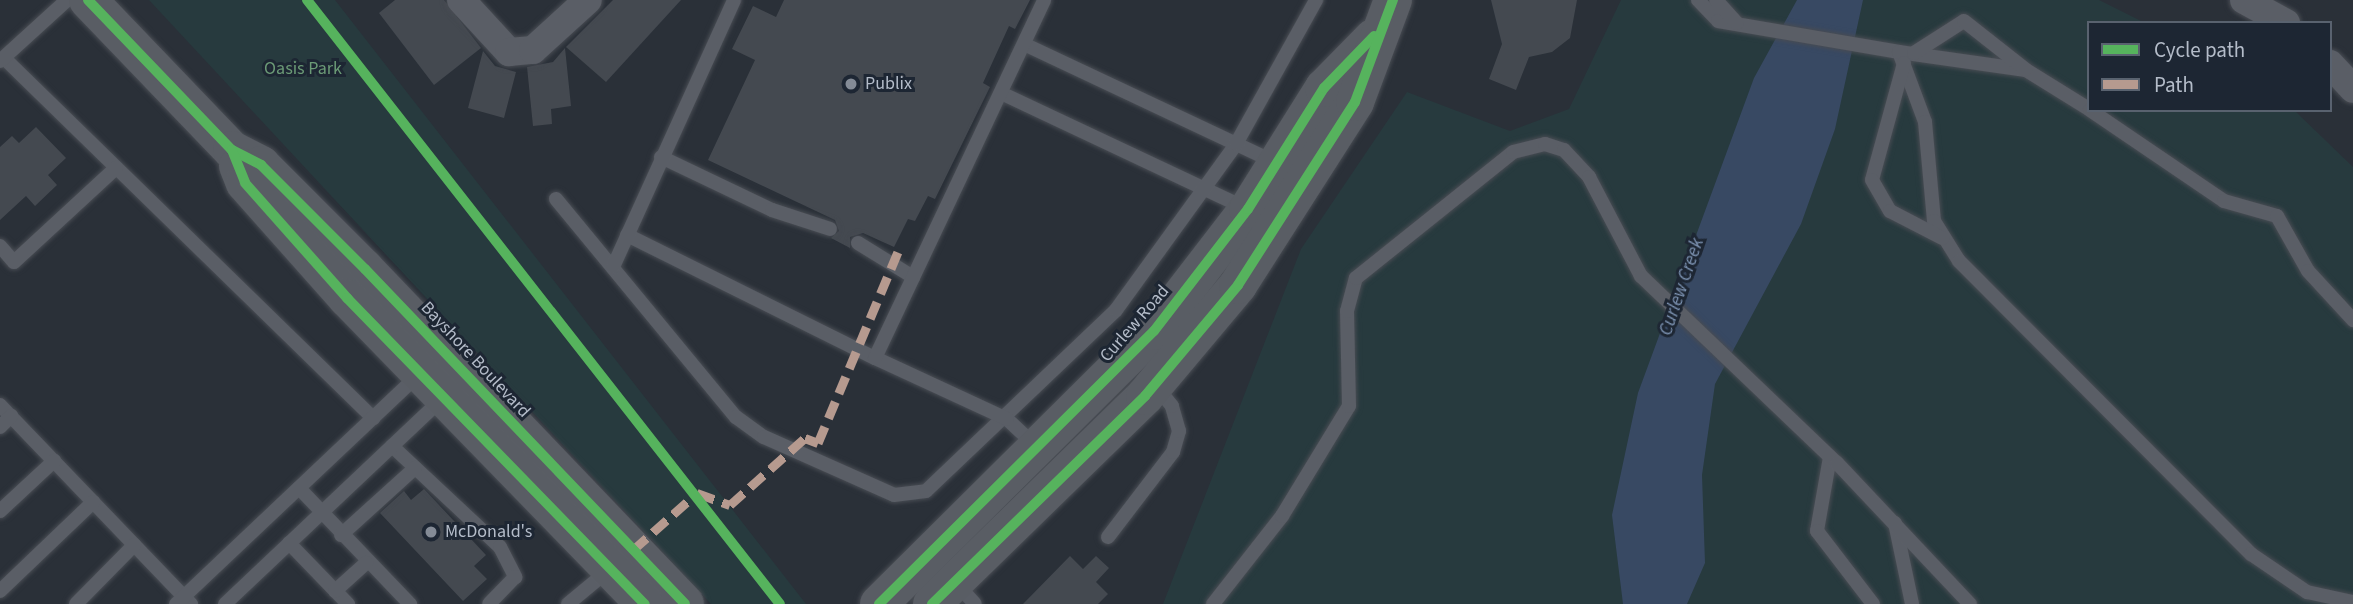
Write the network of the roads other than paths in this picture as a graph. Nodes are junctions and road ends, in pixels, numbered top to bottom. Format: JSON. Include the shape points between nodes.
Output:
{"nodes":[{"id":1,"x":67,"y":0,"type":"edge"},
{"id":2,"x":89,"y":0,"type":"edge"},
{"id":3,"x":461,"y":0,"type":"edge"},
{"id":4,"x":588,"y":0,"type":"edge"},
{"id":5,"x":734,"y":0,"type":"edge"},
{"id":6,"x":1044,"y":0,"type":"edge"},
{"id":7,"x":1316,"y":0,"type":"edge"},
{"id":8,"x":1698,"y":0,"type":"edge"},
{"id":9,"x":1716,"y":0,"type":"edge"},
{"id":10,"x":2244,"y":0,"type":"edge"},
{"id":11,"x":1385,"y":17,"type":"edge"},
{"id":12,"x":2282,"y":21,"type":"edge"},
{"id":13,"x":1740,"y":24,"type":"junction"},
{"id":14,"x":1026,"y":45,"type":"junction"},
{"id":15,"x":1901,"y":55,"type":"junction"},
{"id":16,"x":2,"y":60,"type":"edge"},
{"id":17,"x":2332,"y":66,"type":"edge"},
{"id":18,"x":2026,"y":70,"type":"junction"},
{"id":19,"x":2353,"y":89,"type":"edge"},
{"id":20,"x":1001,"y":93,"type":"junction"},
{"id":21,"x":2087,"y":108,"type":"edge"},
{"id":22,"x":2093,"y":112,"type":"edge"},
{"id":23,"x":1236,"y":144,"type":"junction"},
{"id":24,"x":232,"y":150,"type":"junction"},
{"id":25,"x":661,"y":157,"type":"junction"},
{"id":26,"x":116,"y":168,"type":"junction"},
{"id":27,"x":1295,"y":171,"type":"junction"},
{"id":28,"x":1206,"y":190,"type":"junction"},
{"id":29,"x":556,"y":199,"type":"dead end"},
{"id":30,"x":1264,"y":217,"type":"junction"},
{"id":31,"x":830,"y":229,"type":"dead end"},
{"id":32,"x":627,"y":235,"type":"junction"},
{"id":33,"x":1942,"y":238,"type":"junction"},
{"id":34,"x":858,"y":243,"type":"dead end"},
{"id":35,"x":0,"y":246,"type":"edge"},
{"id":36,"x":612,"y":267,"type":"junction"},
{"id":37,"x":913,"y":277,"type":"junction"},
{"id":38,"x":2353,"y":320,"type":"edge"},
{"id":39,"x":1154,"y":331,"type":"junction"},
{"id":40,"x":875,"y":358,"type":"junction"},
{"id":41,"x":1155,"y":384,"type":"junction"},
{"id":42,"x":430,"y":387,"type":"junction"},
{"id":43,"x":0,"y":405,"type":"edge"},
{"id":44,"x":373,"y":418,"type":"junction"},
{"id":45,"x":1007,"y":419,"type":"junction"},
{"id":46,"x":6,"y":422,"type":"edge"},
{"id":47,"x":392,"y":446,"type":"junction"},
{"id":48,"x":1040,"y":450,"type":"junction"},
{"id":49,"x":1830,"y":457,"type":"junction"},
{"id":50,"x":54,"y":461,"type":"junction"},
{"id":51,"x":415,"y":468,"type":"junction"},
{"id":52,"x":299,"y":488,"type":"junction"},
{"id":53,"x":93,"y":502,"type":"junction"},
{"id":54,"x":0,"y":511,"type":"edge"},
{"id":55,"x":322,"y":513,"type":"junction"},
{"id":56,"x":1895,"y":523,"type":"junction"},
{"id":57,"x":341,"y":535,"type":"junction"},
{"id":58,"x":1108,"y":537,"type":"dead end"},
{"id":59,"x":289,"y":543,"type":"junction"},
{"id":60,"x":134,"y":545,"type":"junction"},
{"id":61,"x":366,"y":563,"type":"junction"},
{"id":62,"x":611,"y":568,"type":"junction"},
{"id":63,"x":0,"y":591,"type":"edge"},
{"id":64,"x":335,"y":591,"type":"junction"},
{"id":65,"x":954,"y":597,"type":"edge"},
{"id":66,"x":2353,"y":601,"type":"edge"},
{"id":67,"x":184,"y":602,"type":"edge"},
{"id":68,"x":76,"y":604,"type":"edge"},
{"id":69,"x":225,"y":604,"type":"edge"},
{"id":70,"x":348,"y":604,"type":"edge"},
{"id":71,"x":410,"y":604,"type":"edge"},
{"id":72,"x":489,"y":604,"type":"edge"},
{"id":73,"x":569,"y":604,"type":"edge"},
{"id":74,"x":645,"y":604,"type":"edge"},
{"id":75,"x":685,"y":604,"type":"edge"},
{"id":76,"x":878,"y":604,"type":"edge"},
{"id":77,"x":903,"y":604,"type":"edge"},
{"id":78,"x":1213,"y":604,"type":"edge"},
{"id":79,"x":1873,"y":604,"type":"edge"},
{"id":80,"x":1912,"y":604,"type":"edge"},
{"id":81,"x":1970,"y":604,"type":"edge"}],
"edges":[{"from":1,"to":16,"type":"lane"},
{"from":2,"to":24,"type":"main road","name":"Bayshore Boulevard"},
{"from":3,"to":4,"type":"street","via":[[509,52],[533,50]]},
{"from":5,"to":25,"type":"lane"},
{"from":6,"to":14,"type":"lane"},
{"from":7,"to":23,"type":"lane"},
{"from":8,"to":13,"type":"lane","via":[[1714,20]]},
{"from":9,"to":13,"type":"lane"},
{"from":10,"to":12,"type":"street"},
{"from":11,"to":27,"type":"main road","name":"Curlew Road","via":[[1324,88]]},
{"from":13,"to":15,"type":"lane"},
{"from":14,"to":20,"type":"lane"},
{"from":14,"to":23,"type":"lane"},
{"from":15,"to":18,"type":"lane"},
{"from":15,"to":18,"type":"lane","via":[[1965,22]]},
{"from":15,"to":33,"type":"lane","via":[[1926,122],[1931,204]]},
{"from":15,"to":33,"type":"lane","via":[[1872,180],[1890,211]]},
{"from":16,"to":26,"type":"lane"},
{"from":17,"to":19,"type":"street"},
{"from":18,"to":21,"type":"lane"},
{"from":20,"to":28,"type":"lane"},
{"from":20,"to":37,"type":"lane"},
{"from":22,"to":38,"type":"lane","via":[[2224,201],[2277,216],[2308,271]]},
{"from":23,"to":27,"type":"lane"},
{"from":23,"to":28,"type":"lane"},
{"from":24,"to":42,"type":"main road","name":"Bayshore Boulevard","via":[[244,183]]},
{"from":24,"to":75,"type":"main road","name":"Bayshore Boulevard","via":[[261,165],[365,269]]},
{"from":25,"to":31,"type":"lane","via":[[772,210]]},
{"from":25,"to":32,"type":"lane"},
{"from":26,"to":35,"type":"lane","via":[[15,262]]},
{"from":26,"to":44,"type":"lane"},
{"from":27,"to":30,"type":"main road","name":"Curlew Road"},
{"from":28,"to":30,"type":"lane"},
{"from":28,"to":45,"type":"lane","via":[[1116,310]]},
{"from":29,"to":36,"type":"lane"},
{"from":30,"to":39,"type":"main road","name":"Curlew Road"},
{"from":30,"to":41,"type":"main road","name":"Curlew Road"},
{"from":32,"to":36,"type":"lane"},
{"from":32,"to":40,"type":"lane"},
{"from":33,"to":66,"type":"lane","via":[[2251,554],[2307,592]]},
{"from":34,"to":37,"type":"lane"},
{"from":36,"to":45,"type":"lane","via":[[736,417],[764,437],[894,495],[926,491]]},
{"from":37,"to":40,"type":"lane"},
{"from":39,"to":48,"type":"main road","name":"Curlew Road"},
{"from":39,"to":77,"type":"main road","via":[[1096,420]]},
{"from":40,"to":45,"type":"lane"},
{"from":41,"to":58,"type":"lane","via":[[1172,406],[1179,430],[1173,452]]},
{"from":41,"to":65,"type":"main road","name":"Curlew Road"},
{"from":42,"to":44,"type":"lane"},
{"from":42,"to":47,"type":"lane"},
{"from":42,"to":62,"type":"main road","name":"Bayshore Boulevard"},
{"from":43,"to":46,"type":"lane"},
{"from":44,"to":52,"type":"lane"},
{"from":45,"to":48,"type":"lane"},
{"from":46,"to":50,"type":"lane"},
{"from":47,"to":51,"type":"lane"},
{"from":47,"to":55,"type":"lane"},
{"from":48,"to":76,"type":"main road","name":"Curlew Road"},
{"from":49,"to":56,"type":"lane"},
{"from":49,"to":78,"type":"lane","via":[[1648,283],[1626,257],[1602,195],[1564,150],[1526,147],[1492,167],[1356,278],[1347,311],[1349,406],[1282,516]]},
{"from":49,"to":79,"type":"lane","via":[[1817,531]]},
{"from":50,"to":53,"type":"lane"},
{"from":50,"to":54,"type":"lane"},
{"from":51,"to":57,"type":"lane"},
{"from":51,"to":72,"type":"lane","via":[[500,547],[515,577]]},
{"from":52,"to":55,"type":"lane"},
{"from":52,"to":67,"type":"lane"},
{"from":53,"to":60,"type":"lane"},
{"from":53,"to":63,"type":"lane"},
{"from":55,"to":57,"type":"lane"},
{"from":55,"to":59,"type":"lane"},
{"from":56,"to":80,"type":"lane"},
{"from":56,"to":81,"type":"lane"},
{"from":57,"to":61,"type":"lane"},
{"from":59,"to":64,"type":"lane"},
{"from":59,"to":69,"type":"lane"},
{"from":60,"to":67,"type":"lane"},
{"from":60,"to":68,"type":"lane"},
{"from":61,"to":64,"type":"lane"},
{"from":61,"to":71,"type":"lane"},
{"from":62,"to":73,"type":"lane"},
{"from":62,"to":74,"type":"main road","name":"Bayshore Boulevard"},
{"from":64,"to":70,"type":"lane"}]}
